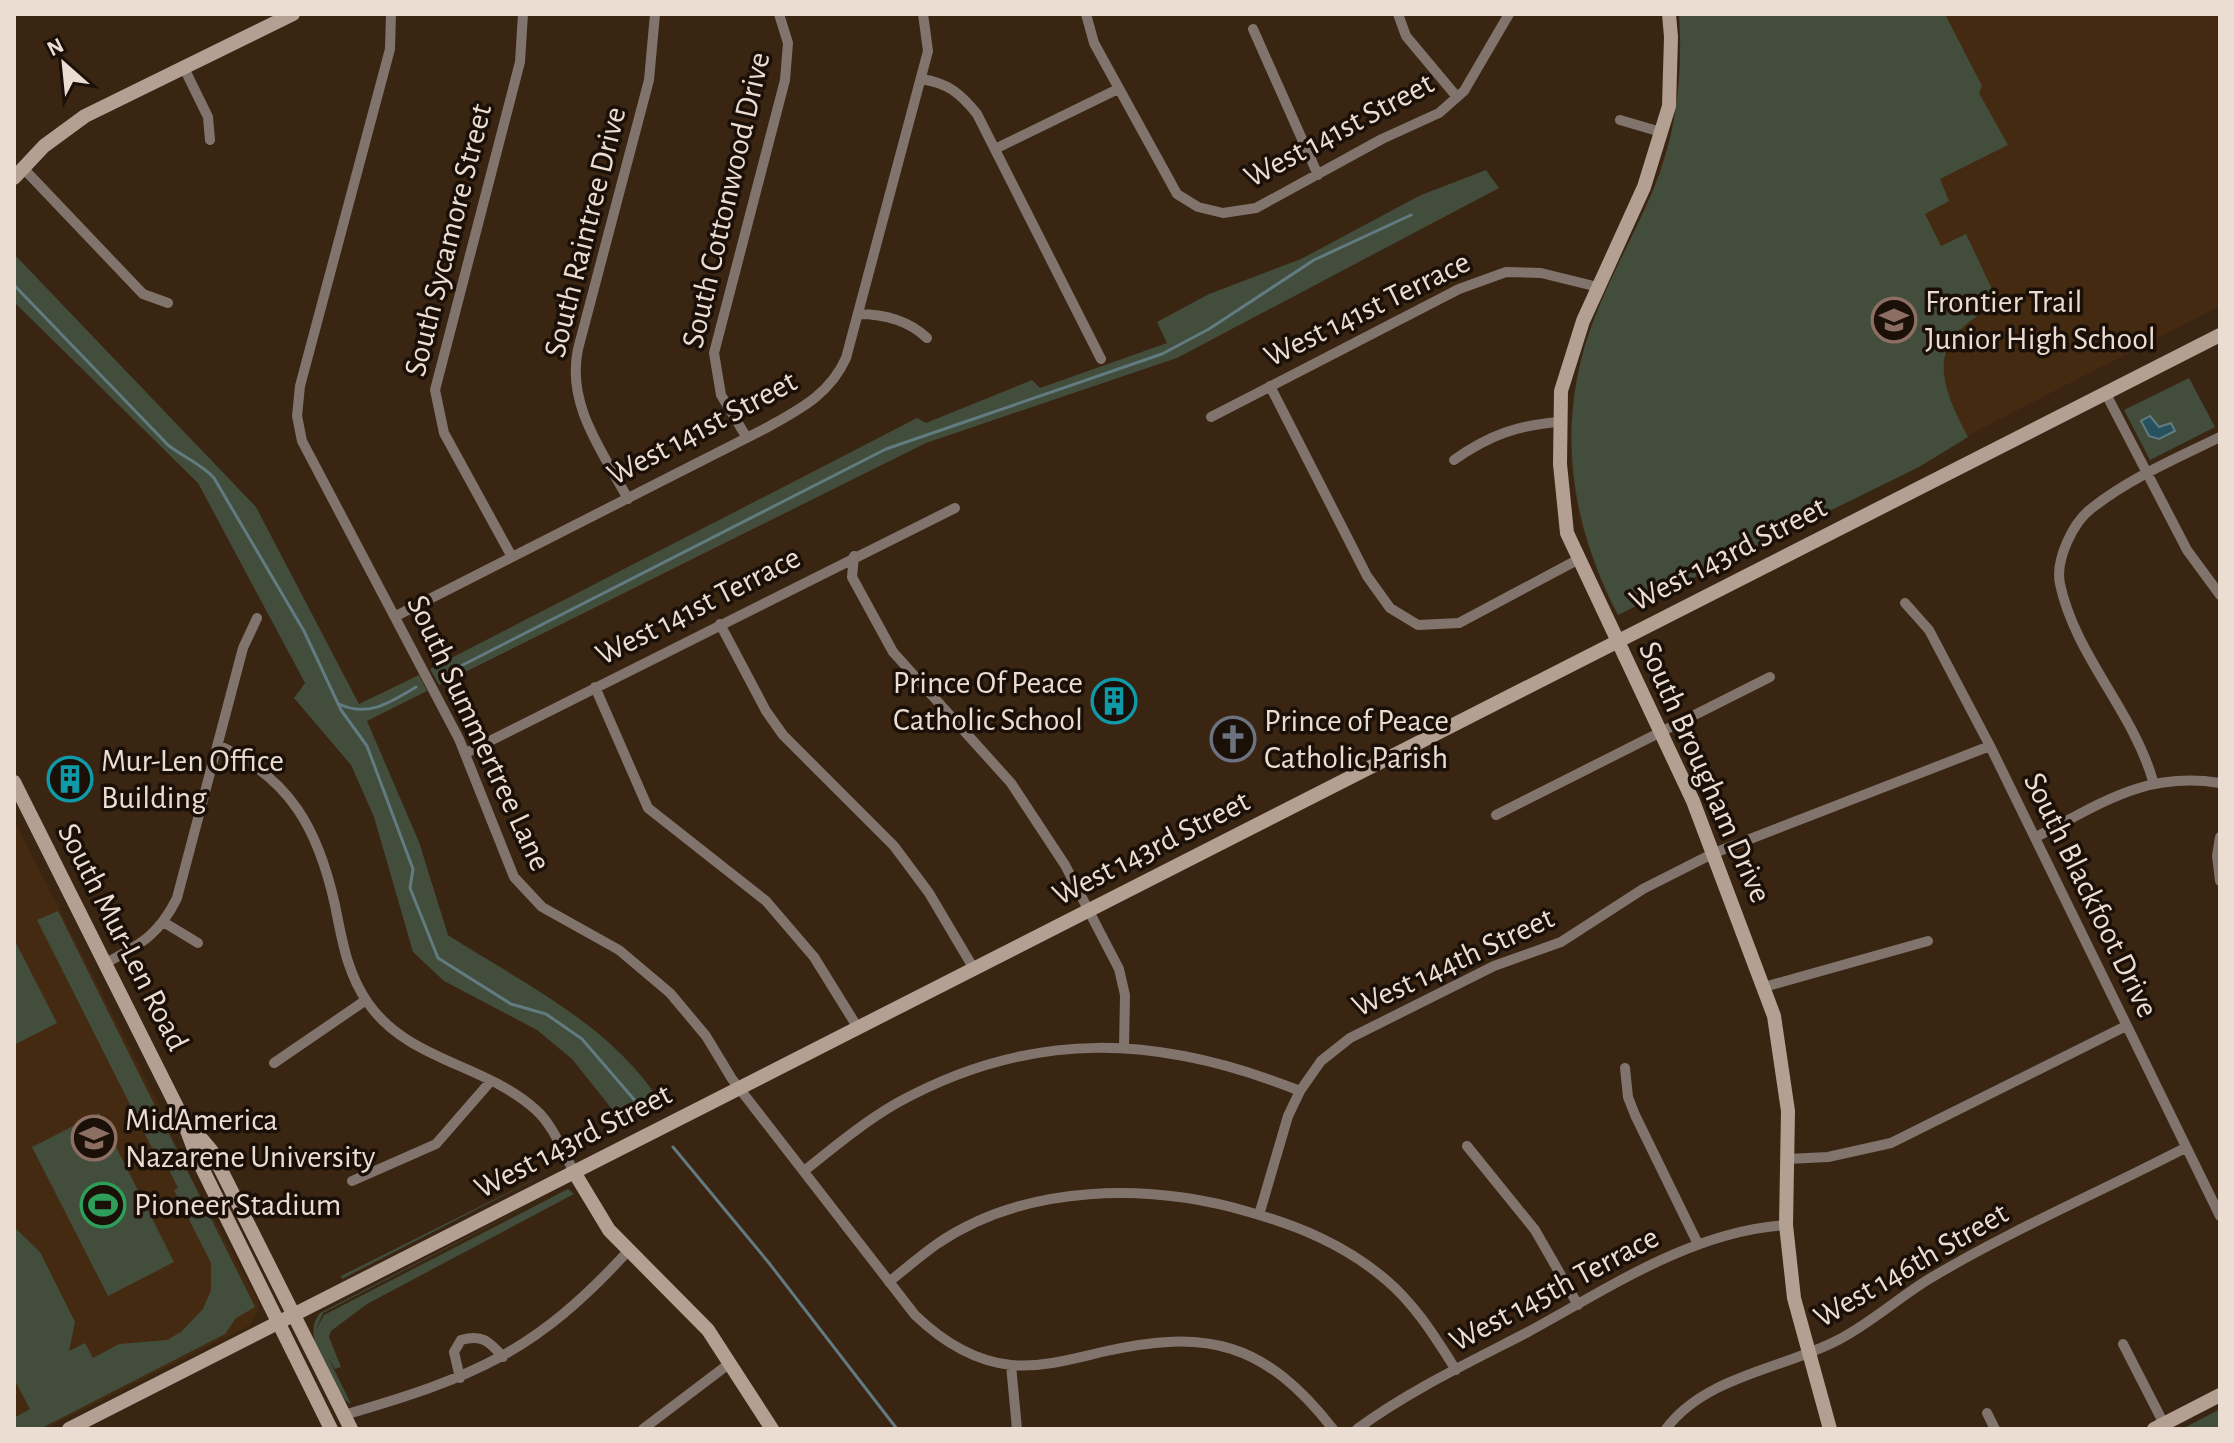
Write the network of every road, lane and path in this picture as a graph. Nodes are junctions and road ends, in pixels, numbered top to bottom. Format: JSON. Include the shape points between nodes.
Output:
{"nodes":[{"id":1,"x":293,"y":14,"type":"edge"},
{"id":2,"x":391,"y":14,"type":"edge"},
{"id":3,"x":523,"y":14,"type":"edge"},
{"id":4,"x":655,"y":14,"type":"edge"},
{"id":5,"x":779,"y":14,"type":"edge"},
{"id":6,"x":923,"y":14,"type":"edge"},
{"id":7,"x":1086,"y":14,"type":"edge"},
{"id":8,"x":1398,"y":14,"type":"edge"},
{"id":9,"x":1509,"y":14,"type":"edge"},
{"id":10,"x":1669,"y":14,"type":"edge"},
{"id":11,"x":1253,"y":29,"type":"dead end"},
{"id":12,"x":183,"y":66,"type":"junction"},
{"id":13,"x":921,"y":79,"type":"junction"},
{"id":14,"x":1118,"y":89,"type":"junction"},
{"id":15,"x":1457,"y":97,"type":"junction"},
{"id":16,"x":1620,"y":120,"type":"dead end"},
{"id":17,"x":1661,"y":132,"type":"junction"},
{"id":18,"x":210,"y":140,"type":"dead end"},
{"id":19,"x":995,"y":149,"type":"junction"},
{"id":20,"x":18,"y":173,"type":"edge"},
{"id":21,"x":1318,"y":175,"type":"junction"},
{"id":22,"x":1598,"y":287,"type":"junction"},
{"id":23,"x":168,"y":303,"type":"dead end"},
{"id":24,"x":858,"y":314,"type":"junction"},
{"id":25,"x":2220,"y":335,"type":"edge"},
{"id":26,"x":927,"y":338,"type":"dead end"},
{"id":27,"x":1101,"y":359,"type":"dead end"},
{"id":28,"x":1270,"y":386,"type":"junction"},
{"id":29,"x":2106,"y":394,"type":"junction"},
{"id":30,"x":1211,"y":417,"type":"dead end"},
{"id":31,"x":1560,"y":422,"type":"junction"},
{"id":32,"x":2220,"y":437,"type":"edge"},
{"id":33,"x":747,"y":438,"type":"junction"},
{"id":34,"x":1454,"y":460,"type":"dead end"},
{"id":35,"x":2146,"y":474,"type":"junction"},
{"id":36,"x":628,"y":499,"type":"junction"},
{"id":37,"x":955,"y":508,"type":"dead end"},
{"id":38,"x":854,"y":556,"type":"junction"},
{"id":39,"x":512,"y":557,"type":"junction"},
{"id":40,"x":1579,"y":559,"type":"junction"},
{"id":41,"x":2220,"y":595,"type":"edge"},
{"id":42,"x":1905,"y":603,"type":"dead end"},
{"id":43,"x":396,"y":616,"type":"junction"},
{"id":44,"x":257,"y":618,"type":"dead end"},
{"id":45,"x":720,"y":624,"type":"junction"},
{"id":46,"x":1618,"y":642,"type":"junction"},
{"id":47,"x":1770,"y":677,"type":"dead end"},
{"id":48,"x":595,"y":687,"type":"junction"},
{"id":49,"x":1661,"y":732,"type":"junction"},
{"id":50,"x":218,"y":745,"type":"junction"},
{"id":51,"x":1990,"y":746,"type":"junction"},
{"id":52,"x":466,"y":753,"type":"junction"},
{"id":53,"x":2153,"y":781,"type":"junction"},
{"id":54,"x":14,"y":782,"type":"edge"},
{"id":55,"x":2220,"y":783,"type":"edge"},
{"id":56,"x":1496,"y":815,"type":"dead end"},
{"id":57,"x":2036,"y":837,"type":"junction"},
{"id":58,"x":2220,"y":837,"type":"edge"},
{"id":59,"x":1714,"y":853,"type":"junction"},
{"id":60,"x":2220,"y":881,"type":"edge"},
{"id":61,"x":1089,"y":910,"type":"junction"},
{"id":62,"x":165,"y":923,"type":"junction"},
{"id":63,"x":1928,"y":941,"type":"dead end"},
{"id":64,"x":198,"y":943,"type":"dead end"},
{"id":65,"x":106,"y":963,"type":"junction"},
{"id":66,"x":974,"y":969,"type":"junction"},
{"id":67,"x":1764,"y":987,"type":"junction"},
{"id":68,"x":366,"y":1000,"type":"junction"},
{"id":69,"x":2126,"y":1026,"type":"junction"},
{"id":70,"x":858,"y":1028,"type":"junction"},
{"id":71,"x":1124,"y":1048,"type":"junction"},
{"id":72,"x":274,"y":1063,"type":"dead end"},
{"id":73,"x":1625,"y":1068,"type":"dead end"},
{"id":74,"x":490,"y":1082,"type":"junction"},
{"id":75,"x":739,"y":1088,"type":"junction"},
{"id":76,"x":1300,"y":1091,"type":"junction"},
{"id":77,"x":182,"y":1117,"type":"junction"},
{"id":78,"x":1467,"y":1146,"type":"dead end"},
{"id":79,"x":2185,"y":1148,"type":"junction"},
{"id":80,"x":1787,"y":1159,"type":"junction"},
{"id":81,"x":804,"y":1171,"type":"junction"},
{"id":82,"x":574,"y":1172,"type":"junction"},
{"id":83,"x":352,"y":1181,"type":"dead end"},
{"id":84,"x":1259,"y":1215,"type":"junction"},
{"id":85,"x":2220,"y":1216,"type":"edge"},
{"id":86,"x":1786,"y":1225,"type":"junction"},
{"id":87,"x":1698,"y":1244,"type":"junction"},
{"id":88,"x":628,"y":1251,"type":"junction"},
{"id":89,"x":889,"y":1282,"type":"junction"},
{"id":90,"x":1578,"y":1305,"type":"junction"},
{"id":91,"x":294,"y":1314,"type":"junction"},
{"id":92,"x":277,"y":1322,"type":"junction"},
{"id":93,"x":2123,"y":1344,"type":"dead end"},
{"id":94,"x":1807,"y":1353,"type":"junction"},
{"id":95,"x":503,"y":1357,"type":"junction"},
{"id":96,"x":730,"y":1363,"type":"junction"},
{"id":97,"x":1011,"y":1365,"type":"junction"},
{"id":98,"x":1456,"y":1370,"type":"junction"},
{"id":99,"x":460,"y":1378,"type":"junction"},
{"id":100,"x":2220,"y":1395,"type":"edge"},
{"id":101,"x":1987,"y":1413,"type":"dead end"},
{"id":102,"x":344,"y":1415,"type":"junction"},
{"id":103,"x":2159,"y":1426,"type":"edge"},
{"id":104,"x":69,"y":1429,"type":"edge"},
{"id":105,"x":331,"y":1429,"type":"edge"},
{"id":106,"x":351,"y":1429,"type":"edge"},
{"id":107,"x":643,"y":1429,"type":"edge"},
{"id":108,"x":772,"y":1429,"type":"edge"},
{"id":109,"x":1017,"y":1429,"type":"edge"},
{"id":110,"x":1333,"y":1429,"type":"edge"},
{"id":111,"x":1357,"y":1429,"type":"edge"},
{"id":112,"x":1666,"y":1429,"type":"edge"},
{"id":113,"x":1830,"y":1429,"type":"edge"},
{"id":114,"x":1995,"y":1429,"type":"edge"}],
"edges":[{"from":1,"to":12,"type":"street"},
{"from":2,"to":43,"type":"street","name":"South Summertree Lane","via":[[390,49],[300,386],[297,416],[302,441]]},
{"from":3,"to":39,"type":"street","name":"South Sycamore Street","via":[[520,62],[435,390],[444,433]]},
{"from":4,"to":36,"type":"street","name":"South Raintree Drive","via":[[649,80],[575,376],[583,414]]},
{"from":5,"to":33,"type":"street","name":"South Cottonwood Drive","via":[[788,43],[785,80],[714,353],[721,395]]},
{"from":6,"to":13,"type":"street","name":"West 141st Street","via":[[928,41]]},
{"from":7,"to":14,"type":"street","via":[[1094,43]]},
{"from":8,"to":15,"type":"street","via":[[1406,36]]},
{"from":9,"to":15,"type":"street","name":"West 141st Street"},
{"from":10,"to":17,"type":"street","name":"South Brougham Drive","via":[[1669,106]]},
{"from":11,"to":21,"type":"street"},
{"from":12,"to":18,"type":"street","via":[[208,117]]},
{"from":12,"to":20,"type":"street","via":[[85,116]]},
{"from":13,"to":19,"type":"street","via":[[944,83],[963,97]]},
{"from":13,"to":24,"type":"street","name":"West 141st Street"},
{"from":14,"to":19,"type":"street"},
{"from":14,"to":21,"type":"street","name":"West 141st Street","via":[[1177,194],[1198,207],[1223,213],[1256,208]]},
{"from":15,"to":21,"type":"street","name":"West 141st Street","via":[[1439,113]]},
{"from":16,"to":17,"type":"street"},
{"from":17,"to":22,"type":"street","name":"South Brougham Drive","via":[[1644,187]]},
{"from":19,"to":27,"type":"street"},
{"from":20,"to":23,"type":"street","via":[[133,285],[151,299]]},
{"from":22,"to":28,"type":"street","name":"West 141st Terrace","via":[[1541,273],[1506,272],[1459,289]]},
{"from":22,"to":31,"type":"street","name":"South Brougham Drive","via":[[1561,391]]},
{"from":24,"to":26,"type":"street","via":[[905,322]]},
{"from":24,"to":33,"type":"street","name":"West 141st Street","via":[[846,358],[827,388]]},
{"from":25,"to":29,"type":"street","name":"West 143rd Street"},
{"from":28,"to":30,"type":"street","name":"West 141st Terrace"},
{"from":28,"to":40,"type":"street","via":[[1367,576],[1390,608],[1418,625],[1459,623]]},
{"from":29,"to":35,"type":"street"},
{"from":29,"to":46,"type":"street","name":"West 143rd Street"},
{"from":31,"to":34,"type":"street","via":[[1524,425],[1480,442]]},
{"from":31,"to":40,"type":"street","name":"South Brougham Drive","via":[[1567,533]]},
{"from":32,"to":35,"type":"street"},
{"from":33,"to":36,"type":"street","name":"West 141st Street"},
{"from":35,"to":41,"type":"street","via":[[2187,550]]},
{"from":35,"to":53,"type":"street","via":[[2089,510],[2063,555],[2059,580],[2070,617],[2144,749]]},
{"from":36,"to":39,"type":"street","name":"West 141st Street"},
{"from":37,"to":38,"type":"street","name":"West 141st Terrace"},
{"from":38,"to":45,"type":"street","name":"West 141st Terrace"},
{"from":38,"to":61,"type":"street","via":[[852,577],[893,652],[1011,783]]},
{"from":39,"to":43,"type":"street","name":"West 141st Street"},
{"from":40,"to":46,"type":"street","name":"South Brougham Drive"},
{"from":42,"to":51,"type":"street","name":"South Blackfoot Drive","via":[[1929,630]]},
{"from":43,"to":52,"type":"street","name":"South Summertree Lane"},
{"from":44,"to":50,"type":"street","via":[[243,648]]},
{"from":45,"to":48,"type":"street","name":"West 141st Terrace"},
{"from":45,"to":66,"type":"street","via":[[766,711],[894,846]]},
{"from":46,"to":49,"type":"street","name":"South Brougham Drive"},
{"from":46,"to":61,"type":"street","name":"West 143rd Street"},
{"from":47,"to":49,"type":"street"},
{"from":48,"to":52,"type":"street","name":"West 141st Terrace"},
{"from":48,"to":70,"type":"street","via":[[648,808],[766,901],[814,957]]},
{"from":49,"to":56,"type":"street"},
{"from":49,"to":59,"type":"street","name":"South Brougham Drive"},
{"from":50,"to":62,"type":"street","via":[[177,898]]},
{"from":50,"to":68,"type":"street","via":[[264,770],[306,823],[326,869],[351,974]]},
{"from":51,"to":57,"type":"street","name":"South Blackfoot Drive"},
{"from":51,"to":59,"type":"street","name":"West 144th Street"},
{"from":52,"to":75,"type":"street","name":"South Summertree Lane","via":[[504,860],[519,885],[542,907],[619,950],[662,985],[690,1015]]},
{"from":53,"to":55,"type":"street"},
{"from":53,"to":57,"type":"street"},
{"from":54,"to":65,"type":"street","name":"South Mur-Len Road"},
{"from":57,"to":69,"type":"street","name":"South Blackfoot Drive"},
{"from":58,"to":60,"type":"street"},
{"from":59,"to":67,"type":"street","name":"South Brougham Drive"},
{"from":59,"to":76,"type":"street","name":"West 144th Street","via":[[1643,889],[1561,942],[1494,966],[1350,1038],[1321,1061]]},
{"from":61,"to":66,"type":"street","name":"West 143rd Street"},
{"from":61,"to":71,"type":"street","via":[[1124,985]]},
{"from":62,"to":64,"type":"street"},
{"from":62,"to":65,"type":"street"},
{"from":63,"to":67,"type":"street"},
{"from":65,"to":77,"type":"street","name":"South Mur-Len Road"},
{"from":66,"to":70,"type":"street","name":"West 143rd Street"},
{"from":67,"to":80,"type":"street","name":"South Brougham Drive","via":[[1785,1076]]},
{"from":68,"to":72,"type":"street"},
{"from":68,"to":74,"type":"street","via":[[401,1036]]},
{"from":69,"to":79,"type":"street","name":"South Blackfoot Drive"},
{"from":69,"to":80,"type":"street","via":[[1891,1143],[1828,1157]]},
{"from":70,"to":75,"type":"street","name":"West 143rd Street"},
{"from":71,"to":76,"type":"street","via":[[1203,1057]]},
{"from":71,"to":81,"type":"street","via":[[1025,1056],[961,1074],[895,1105]]},
{"from":73,"to":87,"type":"street","via":[[1635,1115]]},
{"from":74,"to":82,"type":"street","via":[[538,1111]]},
{"from":74,"to":83,"type":"street","via":[[436,1144]]},
{"from":75,"to":81,"type":"street","name":"South Summertree Lane"},
{"from":75,"to":82,"type":"street","name":"West 143rd Street"},
{"from":76,"to":84,"type":"street","name":"West 144th Street"},
{"from":77,"to":91,"type":"street","name":"South Mur-Len Road","via":[[211,1150]]},
{"from":77,"to":92,"type":"street","name":"South Mur-Len Road"},
{"from":78,"to":90,"type":"street","via":[[1535,1230]]},
{"from":79,"to":85,"type":"street","name":"South Blackfoot Drive"},
{"from":79,"to":94,"type":"street","name":"West 146th Street","via":[[1931,1278],[1864,1326]]},
{"from":80,"to":86,"type":"street","name":"South Brougham Drive"},
{"from":81,"to":89,"type":"street","name":"South Summertree Lane"},
{"from":82,"to":88,"type":"street","via":[[594,1209]]},
{"from":82,"to":91,"type":"street","name":"West 143rd Street"},
{"from":84,"to":89,"type":"street","via":[[1164,1193],[1060,1198],[948,1237]]},
{"from":84,"to":98,"type":"street","via":[[1307,1230],[1362,1261],[1409,1302]]},
{"from":86,"to":87,"type":"street","name":"West 145th Terrace","via":[[1735,1230]]},
{"from":86,"to":94,"type":"street","name":"South Brougham Drive"},
{"from":87,"to":90,"type":"street","name":"West 145th Terrace"},
{"from":88,"to":95,"type":"street","via":[[558,1321]]},
{"from":88,"to":96,"type":"street","via":[[690,1309]]},
{"from":89,"to":97,"type":"street","name":"South Summertree Lane","via":[[915,1315],[950,1344]]},
{"from":90,"to":98,"type":"street","name":"West 145th Terrace"},
{"from":91,"to":92,"type":"street","name":"West 143rd Street"},
{"from":91,"to":102,"type":"street","name":"South Mur-Len Road"},
{"from":92,"to":104,"type":"street","name":"West 143rd Street"},
{"from":92,"to":105,"type":"street","name":"South Mur-Len Road"},
{"from":93,"to":103,"type":"street"},
{"from":94,"to":112,"type":"street","name":"West 146th Street","via":[[1710,1393]]},
{"from":94,"to":113,"type":"street","name":"South Brougham Drive"},
{"from":95,"to":99,"type":"street"},
{"from":95,"to":99,"type":"street","via":[[489,1340],[461,1340],[454,1352]]},
{"from":96,"to":107,"type":"street"},
{"from":96,"to":108,"type":"street"},
{"from":97,"to":109,"type":"street"},
{"from":97,"to":110,"type":"street","name":"South Summertree Lane","via":[[1045,1364],[1162,1340],[1207,1342],[1275,1370]]},
{"from":98,"to":111,"type":"street","name":"West 145th Terrace"},
{"from":99,"to":102,"type":"street"},
{"from":100,"to":103,"type":"street"},
{"from":101,"to":114,"type":"street"},
{"from":102,"to":106,"type":"street","name":"South Mur-Len Road"}]}
